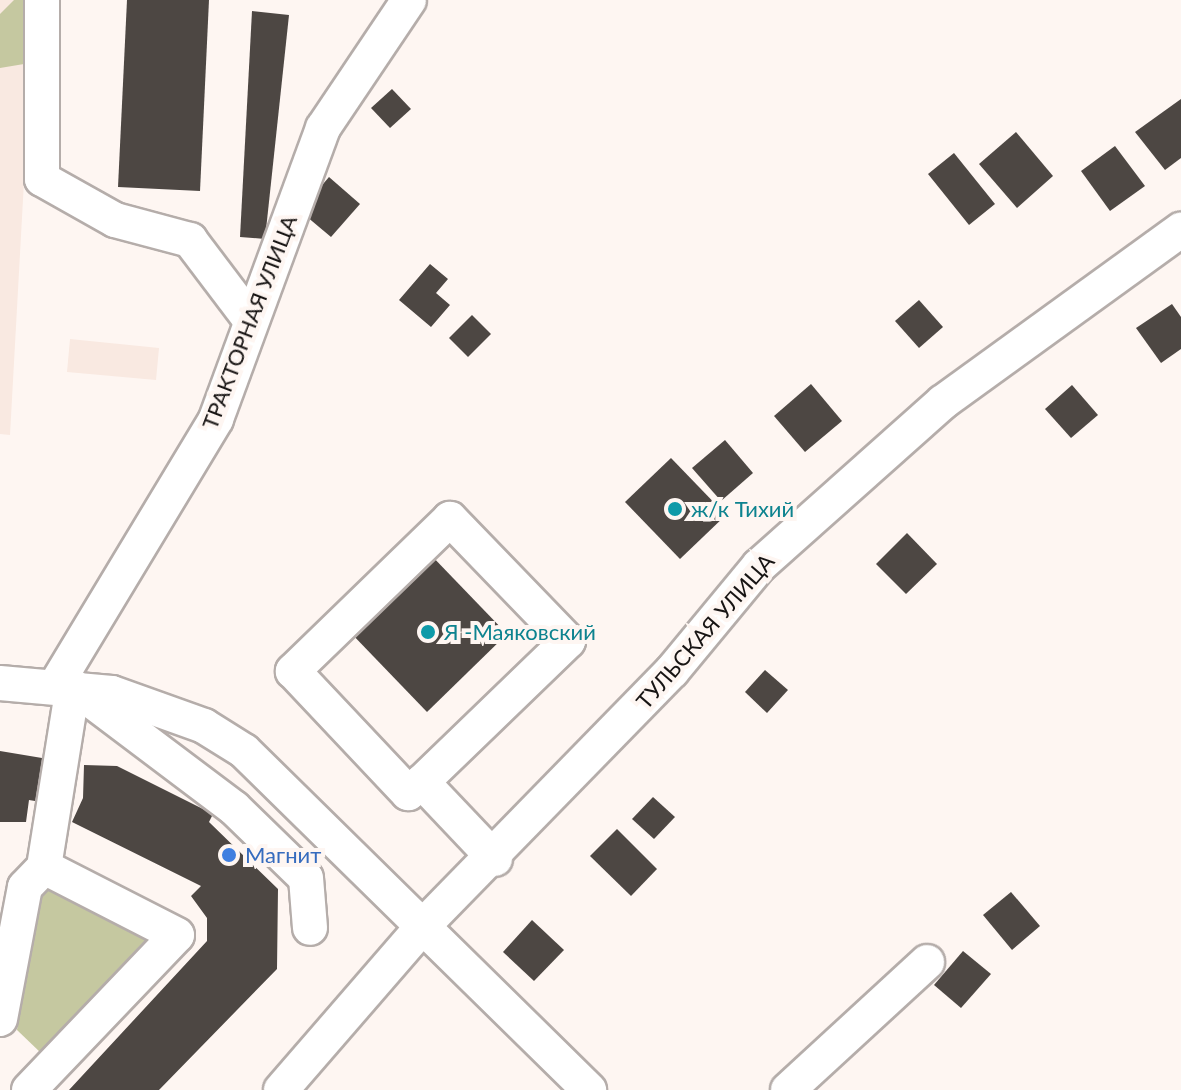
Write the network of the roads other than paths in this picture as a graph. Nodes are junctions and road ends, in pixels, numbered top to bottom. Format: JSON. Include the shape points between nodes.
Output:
{"nodes":[{"id":1,"x":42,"y":0,"type":"edge"},
{"id":2,"x":409,"y":0,"type":"edge"},
{"id":3,"x":1181,"y":230,"type":"edge"},
{"id":4,"x":249,"y":318,"type":"junction"},
{"id":5,"x":0,"y":683,"type":"edge"},
{"id":6,"x":65,"y":685,"type":"junction"},
{"id":7,"x":422,"y":782,"type":"junction"},
{"id":8,"x":495,"y":859,"type":"junction"},
{"id":9,"x":44,"y":867,"type":"junction"},
{"id":10,"x":423,"y":926,"type":"junction"},
{"id":11,"x":310,"y":928,"type":"dead end"},
{"id":12,"x":927,"y":962,"type":"dead end"},
{"id":13,"x":1,"y":1027,"type":"edge"},
{"id":14,"x":29,"y":1090,"type":"edge"},
{"id":15,"x":281,"y":1090,"type":"edge"},
{"id":16,"x":589,"y":1090,"type":"edge"},
{"id":17,"x":788,"y":1090,"type":"edge"}],
"edges":[{"from":1,"to":4,"type":"street","via":[[42,179],[115,220],[190,240]]},
{"from":2,"to":4,"type":"street","name":"ТРАКТОРНАЯ УЛИЦА","via":[[323,128]]},
{"from":3,"to":8,"type":"street","name":"ТУЛЬСКАЯ УЛИЦА","via":[[943,402],[848,483],[759,566],[672,671]]},
{"from":4,"to":6,"type":"street","name":"ТРАКТОРНАЯ УЛИЦА","via":[[216,419]]},
{"from":5,"to":6,"type":"street"},
{"from":6,"to":9,"type":"street"},
{"from":6,"to":10,"type":"street","via":[[155,705],[244,751]]},
{"from":6,"to":11,"type":"street","via":[[234,808],[306,878]]},
{"from":7,"to":7,"type":"street","via":[[408,793],[293,671],[450,519],[568,641]]},
{"from":7,"to":8,"type":"street"},
{"from":8,"to":10,"type":"street","name":"ТУЛЬСКАЯ УЛИЦА"},
{"from":9,"to":13,"type":"street","via":[[25,887]]},
{"from":9,"to":14,"type":"street","via":[[177,935]]},
{"from":10,"to":15,"type":"street","name":"ТУЛЬСКАЯ УЛИЦА"},
{"from":10,"to":16,"type":"street"},
{"from":12,"to":17,"type":"street"}]}
